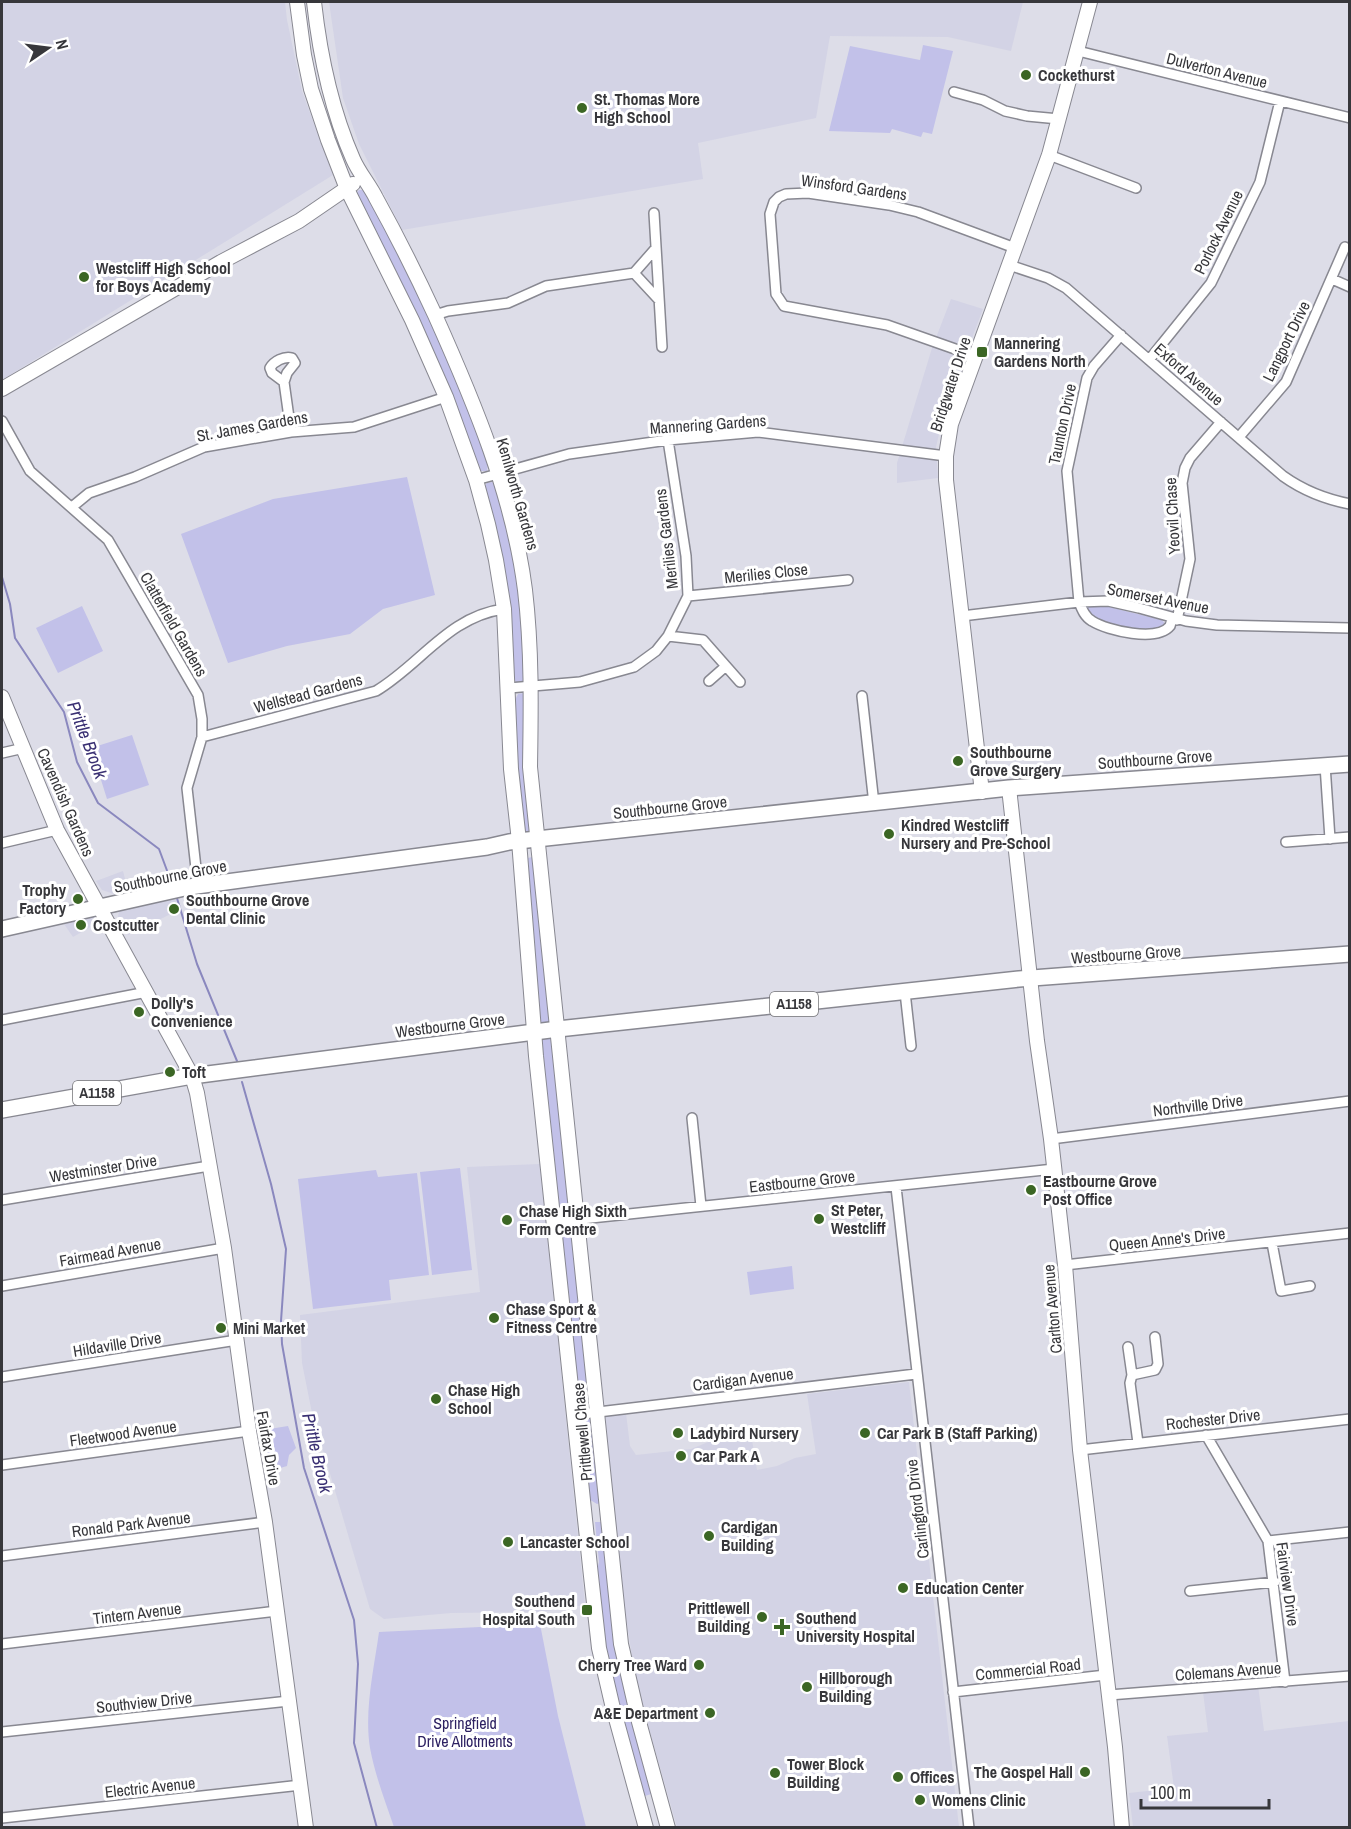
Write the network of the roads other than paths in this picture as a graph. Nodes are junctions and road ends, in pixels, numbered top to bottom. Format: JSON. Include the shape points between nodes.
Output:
{"nodes":[{"id":1,"x":297,"y":2,"type":"edge"},
{"id":2,"x":314,"y":2,"type":"edge"},
{"id":3,"x":1090,"y":2,"type":"edge"},
{"id":4,"x":1078,"y":51,"type":"junction"},
{"id":5,"x":954,"y":92,"type":"dead end"},
{"id":6,"x":1280,"y":101,"type":"junction"},
{"id":7,"x":1350,"y":118,"type":"edge"},
{"id":8,"x":1059,"y":119,"type":"junction"},
{"id":9,"x":1049,"y":155,"type":"junction"},
{"id":10,"x":362,"y":178,"type":"junction"},
{"id":11,"x":1136,"y":188,"type":"dead end"},
{"id":12,"x":347,"y":189,"type":"junction"},
{"id":13,"x":654,"y":213,"type":"dead end"},
{"id":14,"x":1345,"y":247,"type":"dead end"},
{"id":15,"x":656,"y":248,"type":"junction"},
{"id":16,"x":1015,"y":248,"type":"junction"},
{"id":17,"x":1009,"y":265,"type":"junction"},
{"id":18,"x":634,"y":273,"type":"junction"},
{"id":19,"x":1332,"y":279,"type":"junction"},
{"id":20,"x":1350,"y":287,"type":"edge"},
{"id":21,"x":659,"y":300,"type":"junction"},
{"id":22,"x":435,"y":315,"type":"junction"},
{"id":23,"x":1121,"y":335,"type":"junction"},
{"id":24,"x":662,"y":347,"type":"dead end"},
{"id":25,"x":975,"y":356,"type":"junction"},
{"id":26,"x":1149,"y":360,"type":"junction"},
{"id":27,"x":284,"y":382,"type":"dead end"},
{"id":28,"x":2,"y":389,"type":"edge"},
{"id":29,"x":446,"y":397,"type":"junction"},
{"id":30,"x":2,"y":421,"type":"edge"},
{"id":31,"x":1221,"y":422,"type":"junction"},
{"id":32,"x":291,"y":432,"type":"junction"},
{"id":33,"x":1239,"y":437,"type":"junction"},
{"id":34,"x":668,"y":440,"type":"junction"},
{"id":35,"x":946,"y":456,"type":"junction"},
{"id":36,"x":498,"y":473,"type":"junction"},
{"id":37,"x":476,"y":480,"type":"junction"},
{"id":38,"x":1350,"y":504,"type":"edge"},
{"id":39,"x":72,"y":507,"type":"junction"},
{"id":40,"x":848,"y":580,"type":"dead end"},
{"id":41,"x":688,"y":596,"type":"junction"},
{"id":42,"x":1079,"y":602,"type":"junction"},
{"id":43,"x":504,"y":609,"type":"junction"},
{"id":44,"x":962,"y":616,"type":"junction"},
{"id":45,"x":1174,"y":619,"type":"junction"},
{"id":46,"x":1350,"y":628,"type":"edge"},
{"id":47,"x":668,"y":636,"type":"junction"},
{"id":48,"x":726,"y":666,"type":"junction"},
{"id":49,"x":709,"y":681,"type":"dead end"},
{"id":50,"x":740,"y":682,"type":"dead end"},
{"id":51,"x":531,"y":686,"type":"junction"},
{"id":52,"x":509,"y":688,"type":"junction"},
{"id":53,"x":862,"y":696,"type":"dead end"},
{"id":54,"x":2,"y":697,"type":"edge"},
{"id":55,"x":202,"y":737,"type":"junction"},
{"id":56,"x":24,"y":748,"type":"junction"},
{"id":57,"x":2,"y":753,"type":"edge"},
{"id":58,"x":1350,"y":764,"type":"edge"},
{"id":59,"x":1325,"y":765,"type":"junction"},
{"id":60,"x":1009,"y":789,"type":"junction"},
{"id":61,"x":982,"y":792,"type":"junction"},
{"id":62,"x":874,"y":804,"type":"junction"},
{"id":63,"x":57,"y":830,"type":"junction"},
{"id":64,"x":1350,"y":837,"type":"edge"},
{"id":65,"x":537,"y":839,"type":"junction"},
{"id":66,"x":1330,"y":839,"type":"junction"},
{"id":67,"x":519,"y":841,"type":"junction"},
{"id":68,"x":1286,"y":842,"type":"dead end"},
{"id":69,"x":2,"y":843,"type":"edge"},
{"id":70,"x":184,"y":889,"type":"junction"},
{"id":71,"x":100,"y":907,"type":"junction"},
{"id":72,"x":525,"y":921,"type":"junction"},
{"id":73,"x":2,"y":929,"type":"edge"},
{"id":74,"x":1350,"y":954,"type":"edge"},
{"id":75,"x":552,"y":964,"type":"junction"},
{"id":76,"x":1030,"y":979,"type":"junction"},
{"id":77,"x":147,"y":992,"type":"junction"},
{"id":78,"x":905,"y":992,"type":"junction"},
{"id":79,"x":2,"y":1020,"type":"edge"},
{"id":80,"x":558,"y":1029,"type":"junction"},
{"id":81,"x":537,"y":1032,"type":"junction"},
{"id":82,"x":910,"y":1046,"type":"dead end"},
{"id":83,"x":192,"y":1076,"type":"junction"},
{"id":84,"x":1350,"y":1101,"type":"edge"},
{"id":85,"x":2,"y":1110,"type":"edge"},
{"id":86,"x":692,"y":1118,"type":"dead end"},
{"id":87,"x":1051,"y":1139,"type":"junction"},
{"id":88,"x":209,"y":1166,"type":"junction"},
{"id":89,"x":1054,"y":1170,"type":"junction"},
{"id":90,"x":896,"y":1186,"type":"junction"},
{"id":91,"x":2,"y":1200,"type":"edge"},
{"id":92,"x":701,"y":1206,"type":"junction"},
{"id":93,"x":576,"y":1221,"type":"junction"},
{"id":94,"x":553,"y":1222,"type":"junction"},
{"id":95,"x":1350,"y":1233,"type":"edge"},
{"id":96,"x":1272,"y":1243,"type":"junction"},
{"id":97,"x":224,"y":1248,"type":"junction"},
{"id":98,"x":1065,"y":1265,"type":"junction"},
{"id":99,"x":2,"y":1286,"type":"edge"},
{"id":100,"x":1310,"y":1286,"type":"dead end"},
{"id":101,"x":1155,"y":1337,"type":"dead end"},
{"id":102,"x":237,"y":1340,"type":"junction"},
{"id":103,"x":1128,"y":1347,"type":"dead end"},
{"id":104,"x":916,"y":1374,"type":"junction"},
{"id":105,"x":1132,"y":1376,"type":"junction"},
{"id":106,"x":2,"y":1377,"type":"edge"},
{"id":107,"x":598,"y":1412,"type":"junction"},
{"id":108,"x":573,"y":1415,"type":"junction"},
{"id":109,"x":1350,"y":1419,"type":"edge"},
{"id":110,"x":249,"y":1431,"type":"junction"},
{"id":111,"x":1206,"y":1436,"type":"junction"},
{"id":112,"x":1138,"y":1443,"type":"junction"},
{"id":113,"x":1080,"y":1450,"type":"junction"},
{"id":114,"x":2,"y":1465,"type":"edge"},
{"id":115,"x":582,"y":1497,"type":"junction"},
{"id":116,"x":606,"y":1512,"type":"junction"},
{"id":117,"x":591,"y":1515,"type":"junction"},
{"id":118,"x":265,"y":1522,"type":"junction"},
{"id":119,"x":1350,"y":1532,"type":"edge"},
{"id":120,"x":1269,"y":1541,"type":"junction"},
{"id":121,"x":2,"y":1556,"type":"edge"},
{"id":122,"x":591,"y":1576,"type":"junction"},
{"id":123,"x":1203,"y":1578,"type":"dead end"},
{"id":124,"x":1275,"y":1582,"type":"junction"},
{"id":125,"x":1204,"y":1589,"type":"junction"},
{"id":126,"x":1190,"y":1591,"type":"dead end"},
{"id":127,"x":276,"y":1611,"type":"junction"},
{"id":128,"x":2,"y":1644,"type":"edge"},
{"id":129,"x":1106,"y":1675,"type":"junction"},
{"id":130,"x":1350,"y":1676,"type":"edge"},
{"id":131,"x":1285,"y":1682,"type":"junction"},
{"id":132,"x":953,"y":1692,"type":"junction"},
{"id":133,"x":1109,"y":1695,"type":"junction"},
{"id":134,"x":289,"y":1701,"type":"junction"},
{"id":135,"x":2,"y":1732,"type":"edge"},
{"id":136,"x":301,"y":1785,"type":"junction"},
{"id":137,"x":638,"y":1797,"type":"junction"},
{"id":138,"x":658,"y":1804,"type":"junction"},
{"id":139,"x":2,"y":1818,"type":"edge"},
{"id":140,"x":306,"y":1827,"type":"edge"},
{"id":141,"x":646,"y":1827,"type":"edge"},
{"id":142,"x":653,"y":1827,"type":"edge"},
{"id":143,"x":668,"y":1827,"type":"edge"},
{"id":144,"x":969,"y":1827,"type":"edge"},
{"id":145,"x":1122,"y":1827,"type":"edge"}],
"edges":[{"from":1,"to":12,"type":"street","via":[[311,89]]},
{"from":2,"to":10,"type":"street","name":"Kenilworth Gardens","via":[[331,100]]},
{"from":3,"to":4,"type":"street","name":"Bridgwater Drive"},
{"from":4,"to":6,"type":"street","name":"Dulverton Avenue"},
{"from":4,"to":8,"type":"street","name":"Bridgwater Drive"},
{"from":5,"to":8,"type":"street","via":[[1005,111]]},
{"from":6,"to":7,"type":"street","name":"Dulverton Avenue"},
{"from":6,"to":26,"type":"street","name":"Porlock Avenue","via":[[1260,182],[1211,284]]},
{"from":8,"to":9,"type":"street","name":"Bridgwater Drive"},
{"from":9,"to":11,"type":"street"},
{"from":9,"to":16,"type":"street","name":"Bridgwater Drive"},
{"from":10,"to":12,"type":"street"},
{"from":10,"to":22,"type":"street","name":"Kenilworth Gardens","via":[[380,203]]},
{"from":12,"to":28,"type":"street","via":[[299,221]]},
{"from":12,"to":29,"type":"street"},
{"from":13,"to":15,"type":"street"},
{"from":14,"to":19,"type":"street","name":"Langport Drive"},
{"from":15,"to":18,"type":"street"},
{"from":15,"to":21,"type":"street"},
{"from":16,"to":17,"type":"street","name":"Bridgwater Drive"},
{"from":16,"to":25,"type":"street","name":"Winsford Gardens","via":[[889,205],[808,193],[786,194],[771,207],[776,294],[784,306],[887,324]]},
{"from":17,"to":23,"type":"street","name":"Exford Avenue","via":[[1066,288]]},
{"from":17,"to":25,"type":"street","name":"Bridgwater Drive"},
{"from":18,"to":21,"type":"street"},
{"from":18,"to":22,"type":"street","via":[[546,286],[508,303]]},
{"from":19,"to":20,"type":"street"},
{"from":19,"to":33,"type":"street","name":"Langport Drive","via":[[1286,382]]},
{"from":21,"to":24,"type":"street"},
{"from":22,"to":36,"type":"street","name":"Kenilworth Gardens"},
{"from":23,"to":26,"type":"street","name":"Exford Avenue"},
{"from":23,"to":42,"type":"street","name":"Taunton Drive","via":[[1087,378],[1067,471]]},
{"from":25,"to":35,"type":"street","name":"Bridgwater Drive","via":[[951,424]]},
{"from":26,"to":31,"type":"street","name":"Exford Avenue"},
{"from":27,"to":32,"type":"street"},
{"from":29,"to":32,"type":"street","name":"St. James Gardens","via":[[354,427]]},
{"from":29,"to":37,"type":"street"},
{"from":30,"to":39,"type":"street","name":"Clatterfield Gardens","via":[[30,471]]},
{"from":31,"to":33,"type":"street","name":"Exford Avenue"},
{"from":31,"to":45,"type":"street","name":"Yeovil Chase","via":[[1185,468],[1182,483],[1190,559]]},
{"from":32,"to":39,"type":"street","name":"St. James Gardens","via":[[204,447],[84,495]]},
{"from":33,"to":38,"type":"street","name":"Exford Avenue","via":[[1304,490]]},
{"from":34,"to":35,"type":"street","name":"Mannering Gardens","via":[[758,432]]},
{"from":34,"to":36,"type":"street","name":"Mannering Gardens","via":[[569,454]]},
{"from":34,"to":41,"type":"street","name":"Merilies Gardens","via":[[686,556]]},
{"from":35,"to":44,"type":"street","name":"Bridgwater Drive"},
{"from":36,"to":37,"type":"street","name":"Mannering Gardens"},
{"from":36,"to":51,"type":"street","name":"Kenilworth Gardens","via":[[525,589]]},
{"from":37,"to":43,"type":"street"},
{"from":39,"to":55,"type":"street","name":"Clatterfield Gardens","via":[[108,540],[198,695]]},
{"from":40,"to":41,"type":"street","name":"Merilies Close"},
{"from":41,"to":47,"type":"street","name":"Merilies Gardens"},
{"from":42,"to":44,"type":"street","name":"Somerset Avenue"},
{"from":42,"to":45,"type":"street","name":"Somerset Avenue","via":[[1108,601]]},
{"from":42,"to":45,"type":"street","via":[[1090,621],[1110,629],[1161,633]]},
{"from":43,"to":52,"type":"street"},
{"from":43,"to":55,"type":"street","name":"Wellstead Gardens","via":[[481,615],[443,635],[376,691]]},
{"from":44,"to":61,"type":"street","name":"Bridgwater Drive"},
{"from":45,"to":46,"type":"street","name":"Somerset Avenue","via":[[1217,625]]},
{"from":47,"to":48,"type":"street","via":[[703,640]]},
{"from":47,"to":51,"type":"street","name":"Merilies Gardens","via":[[634,667],[580,682]]},
{"from":48,"to":49,"type":"street"},
{"from":48,"to":50,"type":"street"},
{"from":51,"to":52,"type":"street","name":"Merilies Gardens"},
{"from":51,"to":65,"type":"street","name":"Kenilworth Gardens","via":[[530,767]]},
{"from":52,"to":67,"type":"street","via":[[511,769]]},
{"from":53,"to":62,"type":"street"},
{"from":54,"to":56,"type":"street","name":"Cavendish Gardens"},
{"from":55,"to":70,"type":"street","name":"Clatterfield Gardens","via":[[187,788]]},
{"from":56,"to":57,"type":"street"},
{"from":56,"to":63,"type":"street","name":"Cavendish Gardens"},
{"from":58,"to":59,"type":"main road","name":"Southbourne Grove"},
{"from":59,"to":60,"type":"main road","name":"Southbourne Grove"},
{"from":59,"to":66,"type":"street"},
{"from":60,"to":61,"type":"main road","name":"Southbourne Grove"},
{"from":60,"to":76,"type":"street","name":"Carlton Avenue"},
{"from":61,"to":62,"type":"main road","name":"Southbourne Grove"},
{"from":62,"to":65,"type":"main road","name":"Southbourne Grove"},
{"from":63,"to":69,"type":"street"},
{"from":63,"to":71,"type":"street","name":"Cavendish Gardens"},
{"from":64,"to":66,"type":"street"},
{"from":65,"to":67,"type":"main road","name":"Southbourne Grove"},
{"from":65,"to":72,"type":"street","via":[[526,848]]},
{"from":65,"to":75,"type":"street","name":"Kenilworth Gardens"},
{"from":66,"to":68,"type":"street"},
{"from":67,"to":70,"type":"main road","name":"Southbourne Grove"},
{"from":67,"to":72,"type":"street"},
{"from":70,"to":71,"type":"main road","name":"Southbourne Grove"},
{"from":71,"to":73,"type":"main road","name":"Southbourne Grove"},
{"from":71,"to":77,"type":"street","name":"Cavendish Gardens"},
{"from":72,"to":81,"type":"street"},
{"from":74,"to":76,"type":"main road","name":"Westbourne Grove","number":"A1158"},
{"from":75,"to":80,"type":"street","name":"Kenilworth Gardens"},
{"from":75,"to":81,"type":"street","via":[[551,1023]]},
{"from":76,"to":78,"type":"main road","name":"Westbourne Grove","number":"A1158"},
{"from":76,"to":87,"type":"street","name":"Carlton Avenue"},
{"from":77,"to":79,"type":"street"},
{"from":77,"to":83,"type":"street","name":"Cavendish Gardens"},
{"from":78,"to":80,"type":"main road","name":"Westbourne Grove","number":"A1158"},
{"from":78,"to":82,"type":"street"},
{"from":80,"to":81,"type":"main road","name":"Westbourne Grove","number":"A1158"},
{"from":80,"to":93,"type":"street","name":"Prittlewell Chase"},
{"from":81,"to":83,"type":"main road","name":"Westbourne Grove","number":"A1158"},
{"from":81,"to":94,"type":"street","name":"Prittlewell Chase"},
{"from":83,"to":85,"type":"main road","name":"Westbourne Grove","number":"A1158"},
{"from":83,"to":88,"type":"street","name":"Fairfax Drive"},
{"from":84,"to":87,"type":"street","name":"Northville Drive"},
{"from":86,"to":92,"type":"street"},
{"from":87,"to":89,"type":"street","name":"Carlton Avenue"},
{"from":88,"to":91,"type":"street","name":"Westminster Drive"},
{"from":88,"to":97,"type":"street","name":"Fairfax Drive"},
{"from":89,"to":90,"type":"street","name":"Eastbourne Grove"},
{"from":89,"to":98,"type":"street","name":"Carlton Avenue"},
{"from":90,"to":92,"type":"street","name":"Eastbourne Grove"},
{"from":90,"to":104,"type":"street","name":"Carlingford Drive"},
{"from":92,"to":93,"type":"street","name":"Eastbourne Grove"},
{"from":93,"to":94,"type":"street","name":"Eastbourne Grove"},
{"from":93,"to":107,"type":"street","name":"Prittlewell Chase"},
{"from":94,"to":108,"type":"street","name":"Prittlewell Chase"},
{"from":95,"to":96,"type":"street","name":"Queen Anne's Drive"},
{"from":96,"to":98,"type":"street","name":"Queen Anne's Drive"},
{"from":96,"to":100,"type":"street","via":[[1281,1291]]},
{"from":97,"to":99,"type":"street","name":"Fairmead Avenue"},
{"from":97,"to":102,"type":"street","name":"Fairfax Drive"},
{"from":98,"to":113,"type":"street","name":"Carlton Avenue"},
{"from":101,"to":105,"type":"street","via":[[1155,1370]]},
{"from":102,"to":106,"type":"street","name":"Hildaville Drive"},
{"from":102,"to":110,"type":"street","name":"Fairfax Drive"},
{"from":103,"to":105,"type":"street"},
{"from":104,"to":107,"type":"street","name":"Cardigan Avenue"},
{"from":104,"to":132,"type":"street","name":"Carlingford Drive"},
{"from":105,"to":112,"type":"street"},
{"from":107,"to":108,"type":"street","name":"Cardigan Avenue"},
{"from":107,"to":116,"type":"street","name":"Prittlewell Chase"},
{"from":108,"to":115,"type":"street","name":"Prittlewell Chase"},
{"from":109,"to":111,"type":"street","name":"Rochester Drive"},
{"from":110,"to":114,"type":"street","name":"Fleetwood Avenue"},
{"from":110,"to":118,"type":"street","name":"Fairfax Drive"},
{"from":111,"to":112,"type":"street","name":"Rochester Drive"},
{"from":111,"to":120,"type":"street","name":"Fairview Drive"},
{"from":112,"to":113,"type":"street","name":"Rochester Drive"},
{"from":113,"to":129,"type":"street","name":"Carlton Avenue"},
{"from":115,"to":117,"type":"street"},
{"from":115,"to":122,"type":"street","name":"Prittlewell Chase"},
{"from":116,"to":117,"type":"street","via":[[593,1510]]},
{"from":116,"to":138,"type":"street","name":"Prittlewell Chase","via":[[621,1644]]},
{"from":117,"to":122,"type":"street"},
{"from":118,"to":121,"type":"street","name":"Ronald Park Avenue"},
{"from":118,"to":127,"type":"street","name":"Fairfax Drive"},
{"from":119,"to":120,"type":"street"},
{"from":120,"to":124,"type":"street","name":"Fairview Drive"},
{"from":122,"to":137,"type":"street","name":"Prittlewell Chase","via":[[599,1648]]},
{"from":123,"to":125,"type":"street"},
{"from":124,"to":125,"type":"street"},
{"from":124,"to":131,"type":"street","name":"Fairview Drive"},
{"from":125,"to":126,"type":"street"},
{"from":127,"to":128,"type":"street","name":"Tintern Avenue"},
{"from":127,"to":134,"type":"street","name":"Fairfax Drive"},
{"from":129,"to":132,"type":"street","name":"Commercial Road"},
{"from":129,"to":133,"type":"street","name":"Carlton Avenue"},
{"from":130,"to":131,"type":"street","name":"Colemans Avenue"},
{"from":131,"to":133,"type":"street","name":"Colemans Avenue"},
{"from":132,"to":144,"type":"street","name":"Carlingford Drive"},
{"from":133,"to":145,"type":"street","name":"Carlton Avenue"},
{"from":134,"to":135,"type":"street","name":"Southview Drive"},
{"from":134,"to":136,"type":"street","name":"Fairfax Drive"},
{"from":136,"to":139,"type":"street","name":"Electric Avenue"},
{"from":136,"to":140,"type":"street","name":"Fairfax Drive"},
{"from":137,"to":138,"type":"street","via":[[644,1804]]},
{"from":137,"to":141,"type":"street","name":"Prittlewell Chase"},
{"from":138,"to":142,"type":"street"},
{"from":138,"to":143,"type":"street","name":"Prittlewell Chase"}]}
